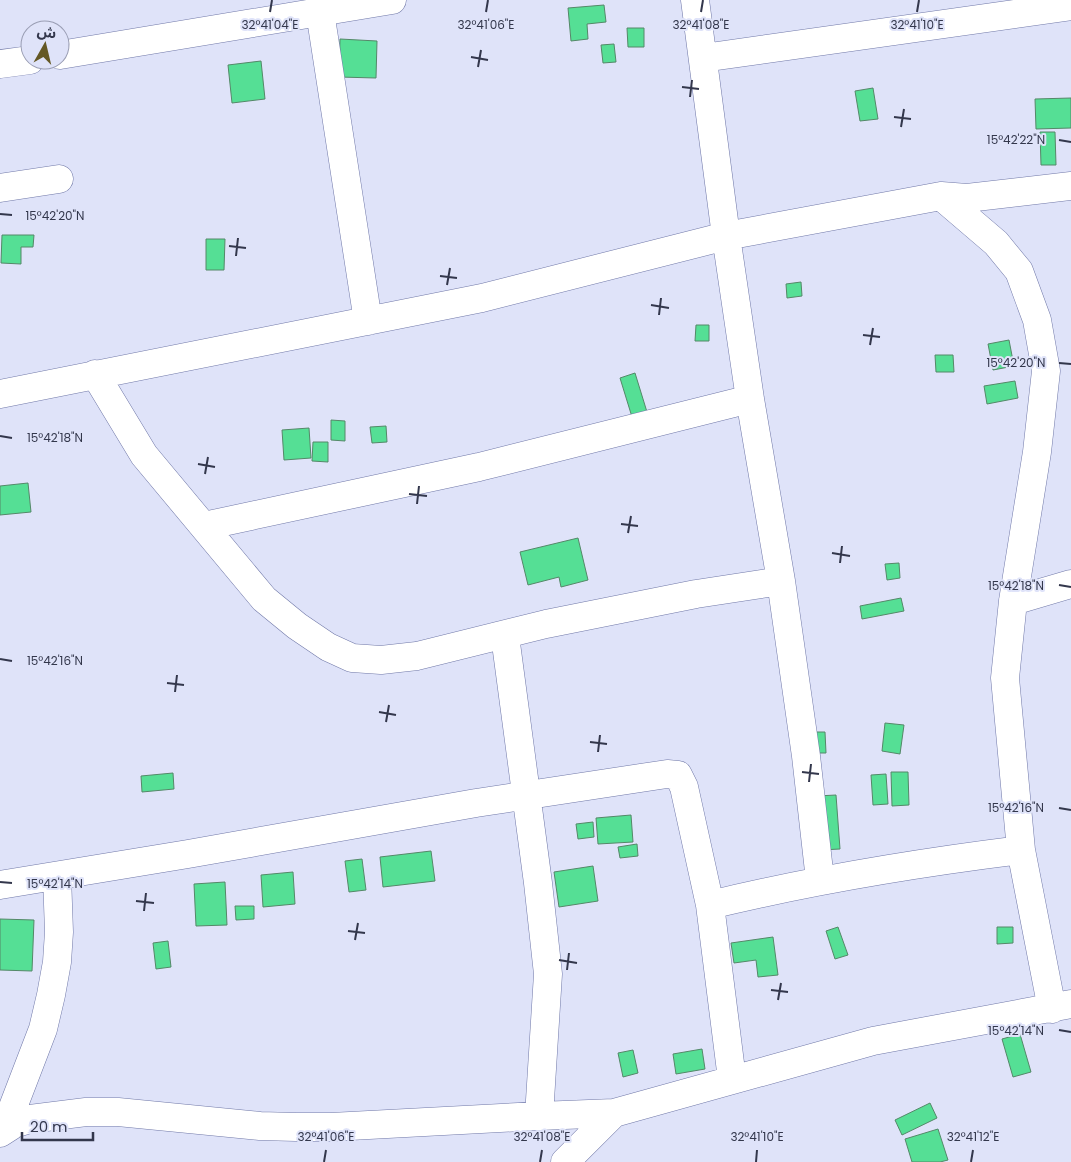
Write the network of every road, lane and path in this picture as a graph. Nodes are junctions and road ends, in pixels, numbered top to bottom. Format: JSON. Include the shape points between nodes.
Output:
{"nodes":[{"id":1,"x":392,"y":0,"type":"edge"},
{"id":2,"x":695,"y":0,"type":"edge"},
{"id":3,"x":1071,"y":6,"type":"edge"},
{"id":4,"x":320,"y":12,"type":"junction"},
{"id":5,"x":70,"y":53,"type":"edge"},
{"id":6,"x":703,"y":58,"type":"junction"},
{"id":7,"x":20,"y":61,"type":"edge"},
{"id":8,"x":0,"y":64,"type":"edge"},
{"id":9,"x":59,"y":179,"type":"dead end"},
{"id":10,"x":1071,"y":186,"type":"edge"},
{"id":11,"x":0,"y":188,"type":"edge"},
{"id":12,"x":941,"y":196,"type":"junction"},
{"id":13,"x":726,"y":236,"type":"junction"},
{"id":14,"x":368,"y":321,"type":"junction"},
{"id":15,"x":94,"y":374,"type":"junction"},
{"id":16,"x":0,"y":394,"type":"edge"},
{"id":17,"x":750,"y":399,"type":"junction"},
{"id":18,"x":204,"y":526,"type":"junction"},
{"id":19,"x":781,"y":581,"type":"junction"},
{"id":20,"x":1071,"y":584,"type":"edge"},
{"id":21,"x":1013,"y":601,"type":"junction"},
{"id":22,"x":505,"y":636,"type":"junction"},
{"id":23,"x":526,"y":796,"type":"junction"},
{"id":24,"x":1021,"y":850,"type":"junction"},
{"id":25,"x":57,"y":876,"type":"junction"},
{"id":26,"x":820,"y":880,"type":"junction"},
{"id":27,"x":0,"y":885,"type":"edge"},
{"id":28,"x":710,"y":905,"type":"junction"},
{"id":29,"x":1061,"y":1006,"type":"edge"},
{"id":30,"x":732,"y":1080,"type":"junction"},
{"id":31,"x":614,"y":1113,"type":"junction"},
{"id":32,"x":539,"y":1116,"type":"junction"},
{"id":33,"x":3,"y":1131,"type":"edge"},
{"id":34,"x":565,"y":1162,"type":"edge"}],
"edges":[{"from":1,"to":4,"type":"street"},
{"from":2,"to":6,"type":"street"},
{"from":3,"to":6,"type":"street"},
{"from":4,"to":5,"type":"street"},
{"from":4,"to":14,"type":"street"},
{"from":6,"to":13,"type":"street"},
{"from":7,"to":8,"type":"street"},
{"from":9,"to":11,"type":"street"},
{"from":10,"to":12,"type":"street","via":[[977,197]]},
{"from":12,"to":13,"type":"street"},
{"from":12,"to":21,"type":"street","via":[[996,243],[1019,271],[1037,320],[1046,371],[1037,452]]},
{"from":13,"to":14,"type":"street","via":[[482,298]]},
{"from":13,"to":17,"type":"street"},
{"from":14,"to":15,"type":"street"},
{"from":15,"to":16,"type":"street"},
{"from":15,"to":18,"type":"street","via":[[144,455]]},
{"from":17,"to":18,"type":"street","via":[[479,467]]},
{"from":17,"to":19,"type":"street"},
{"from":18,"to":22,"type":"street","via":[[264,599],[328,647],[352,658],[381,660],[417,656]]},
{"from":19,"to":22,"type":"street","via":[[696,594],[546,624]]},
{"from":19,"to":26,"type":"street"},
{"from":20,"to":21,"type":"street"},
{"from":21,"to":24,"type":"street","via":[[1005,678]]},
{"from":22,"to":23,"type":"street"},
{"from":23,"to":25,"type":"street"},
{"from":23,"to":28,"type":"street","via":[[678,775],[684,787]]},
{"from":23,"to":32,"type":"street","via":[[548,974]]},
{"from":24,"to":26,"type":"street"},
{"from":24,"to":29,"type":"street"},
{"from":25,"to":27,"type":"street"},
{"from":25,"to":33,"type":"street","via":[[59,932],[51,995],[43,1029]]},
{"from":26,"to":28,"type":"street"},
{"from":28,"to":30,"type":"street"},
{"from":29,"to":30,"type":"street","via":[[873,1041]]},
{"from":30,"to":31,"type":"street"},
{"from":31,"to":32,"type":"street"},
{"from":31,"to":34,"type":"street"},
{"from":32,"to":33,"type":"street","via":[[296,1127],[86,1112],[30,1119]]}]}
